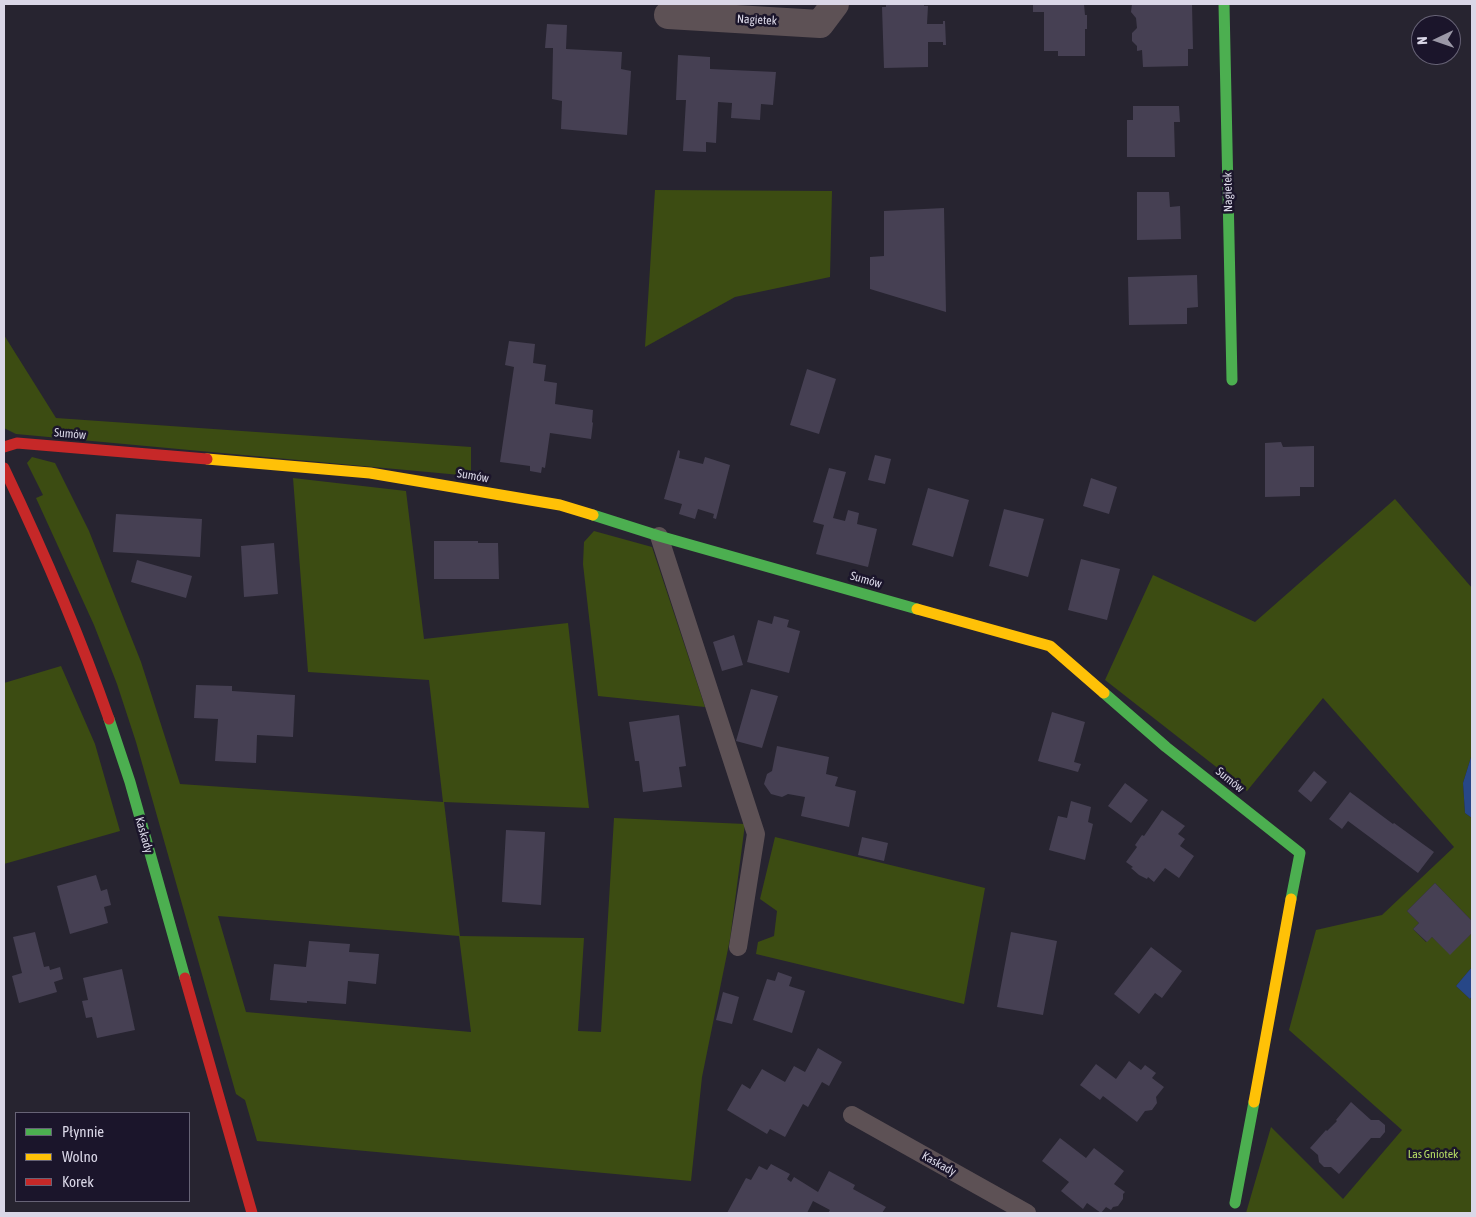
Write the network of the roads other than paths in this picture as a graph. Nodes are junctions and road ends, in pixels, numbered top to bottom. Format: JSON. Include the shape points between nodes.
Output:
{"nodes":[{"id":1,"x":835,"y":4,"type":"edge"},
{"id":2,"x":1224,"y":4,"type":"edge"},
{"id":3,"x":668,"y":15,"type":"dead end"},
{"id":4,"x":1232,"y":380,"type":"dead end"},
{"id":5,"x":4,"y":447,"type":"edge"},
{"id":6,"x":4,"y":468,"type":"edge"},
{"id":7,"x":659,"y":536,"type":"junction"},
{"id":8,"x":738,"y":947,"type":"dead end"},
{"id":9,"x":852,"y":1115,"type":"dead end"},
{"id":10,"x":1235,"y":1203,"type":"dead end"},
{"id":11,"x":252,"y":1213,"type":"edge"},
{"id":12,"x":1027,"y":1213,"type":"edge"}],
"edges":[{"from":1,"to":3,"type":"street","name":"Nagietek","via":[[820,24]]},
{"from":2,"to":4,"type":"street","name":"Nagietek"},
{"from":5,"to":7,"type":"street","name":"Sumów","via":[[17,443],[370,473],[560,505]]},
{"from":6,"to":11,"type":"street","name":"Kaskady","via":[[54,575],[108,715],[130,782]]},
{"from":7,"to":8,"type":"lane","via":[[756,834]]},
{"from":7,"to":10,"type":"street","name":"Sumów","via":[[1050,646],[1166,747],[1300,853]]},
{"from":9,"to":12,"type":"lane","name":"Kaskady"}]}
